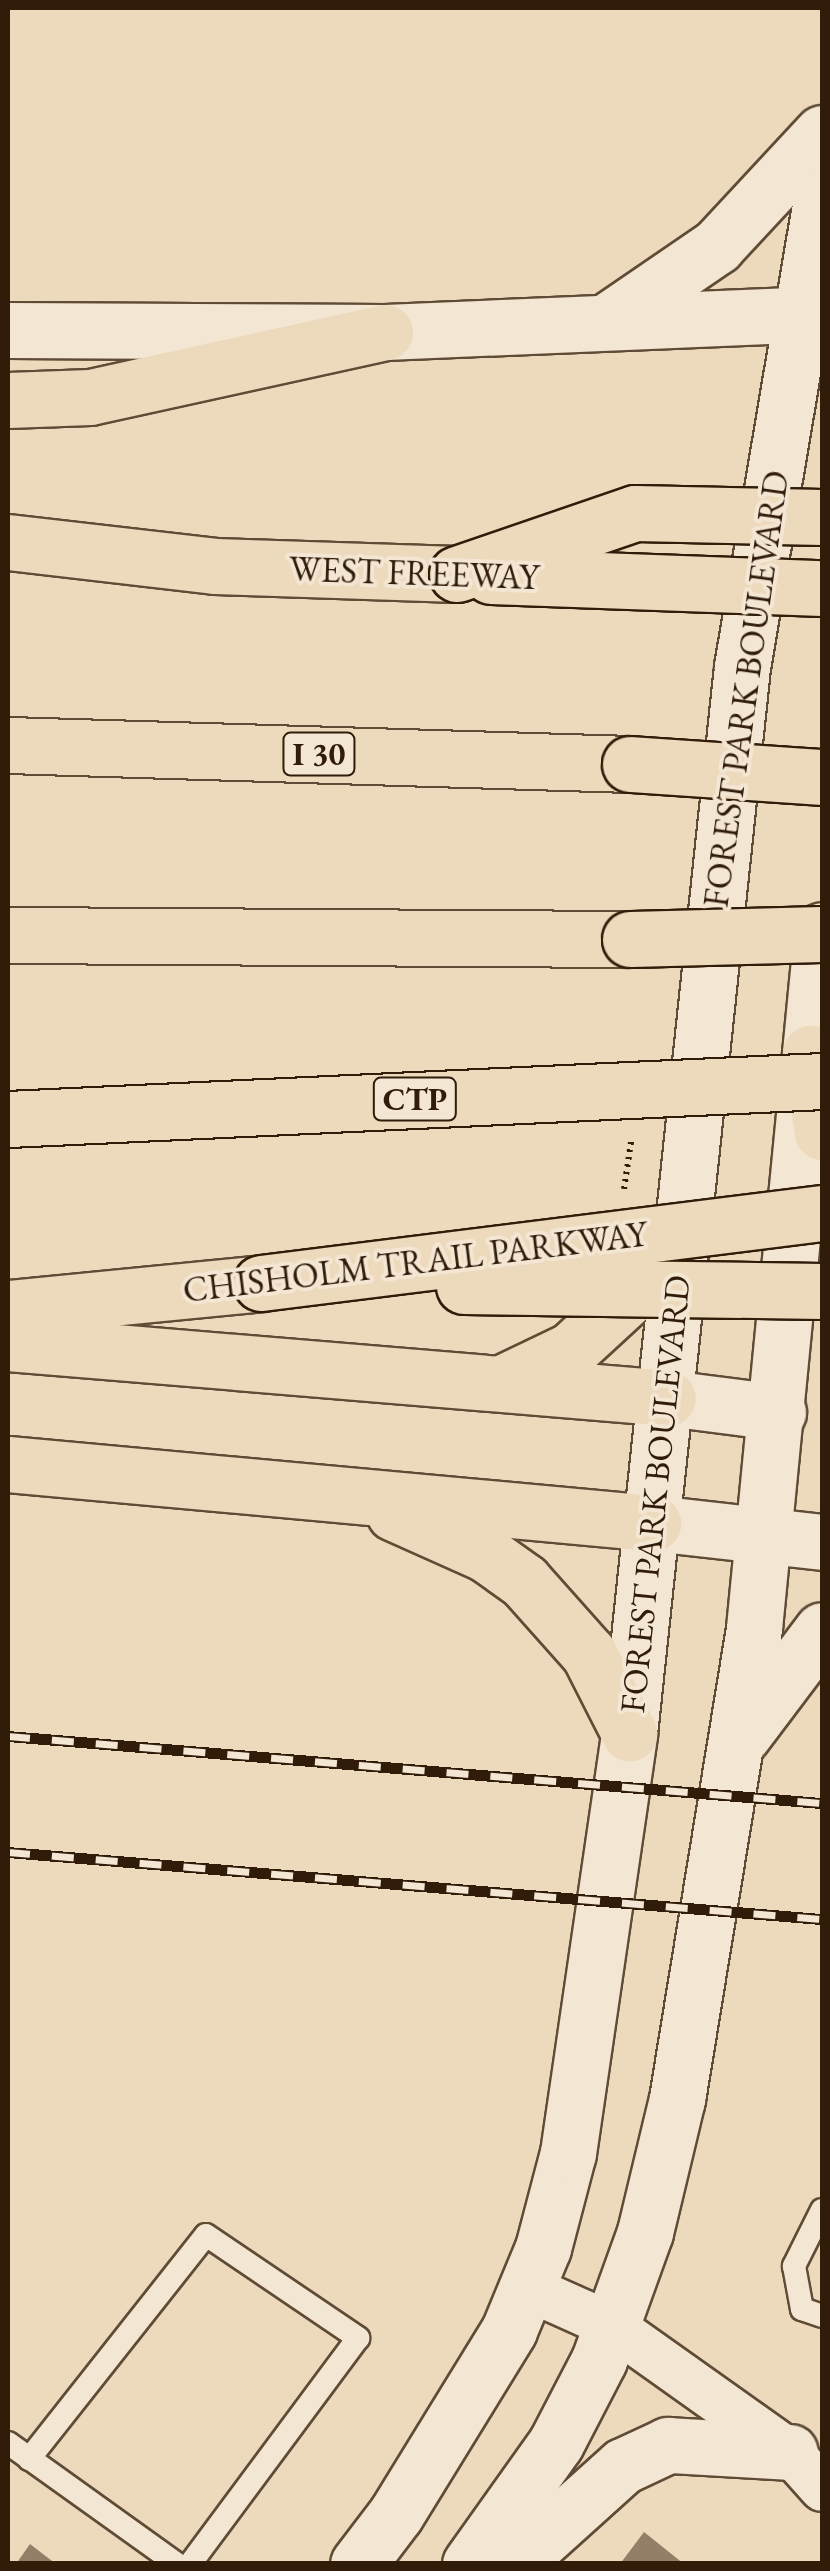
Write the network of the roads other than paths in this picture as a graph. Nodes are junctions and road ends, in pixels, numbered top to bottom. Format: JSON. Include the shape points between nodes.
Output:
{"nodes":[{"id":1,"x":822,"y":133,"type":"edge"},
{"id":2,"x":822,"y":194,"type":"edge"},
{"id":3,"x":812,"y":314,"type":"edge"},
{"id":4,"x":609,"y":320,"type":"junction"},
{"id":5,"x":8,"y":330,"type":"edge"},
{"id":6,"x":385,"y":332,"type":"junction"},
{"id":7,"x":8,"y":400,"type":"edge"},
{"id":8,"x":822,"y":517,"type":"edge"},
{"id":9,"x":8,"y":542,"type":"edge"},
{"id":10,"x":457,"y":574,"type":"junction"},
{"id":11,"x":822,"y":588,"type":"edge"},
{"id":12,"x":8,"y":745,"type":"edge"},
{"id":13,"x":822,"y":777,"type":"edge"},
{"id":14,"x":822,"y":932,"type":"edge"},
{"id":15,"x":8,"y":934,"type":"edge"},
{"id":16,"x":816,"y":1067,"type":"edge"},
{"id":17,"x":8,"y":1119,"type":"edge"},
{"id":18,"x":822,"y":1132,"type":"edge"},
{"id":19,"x":822,"y":1213,"type":"edge"},
{"id":20,"x":684,"y":1216,"type":"junction"},
{"id":21,"x":262,"y":1283,"type":"junction"},
{"id":22,"x":822,"y":1291,"type":"edge"},
{"id":23,"x":8,"y":1308,"type":"edge"},
{"id":24,"x":8,"y":1343,"type":"edge"},
{"id":25,"x":504,"y":1382,"type":"junction"},
{"id":26,"x":668,"y":1398,"type":"junction"},
{"id":27,"x":778,"y":1412,"type":"junction"},
{"id":28,"x":8,"y":1464,"type":"edge"},
{"id":29,"x":330,"y":1489,"type":"junction"},
{"id":30,"x":653,"y":1524,"type":"junction"},
{"id":31,"x":764,"y":1536,"type":"junction"},
{"id":32,"x":822,"y":1542,"type":"edge"},
{"id":33,"x":822,"y":1630,"type":"edge"},
{"id":34,"x":629,"y":1732,"type":"junction"},
{"id":35,"x":739,"y":1742,"type":"junction"},
{"id":36,"x":822,"y":2210,"type":"edge"},
{"id":37,"x":526,"y":2287,"type":"junction"},
{"id":38,"x":822,"y":2316,"type":"edge"},
{"id":39,"x":612,"y":2325,"type":"junction"},
{"id":40,"x":8,"y":2444,"type":"edge"},
{"id":41,"x":29,"y":2459,"type":"junction"},
{"id":42,"x":806,"y":2470,"type":"edge"},
{"id":43,"x":178,"y":2564,"type":"edge"},
{"id":44,"x":190,"y":2564,"type":"edge"},
{"id":45,"x":358,"y":2564,"type":"edge"},
{"id":46,"x":470,"y":2564,"type":"edge"},
{"id":47,"x":514,"y":2564,"type":"edge"}],
"edges":[{"from":1,"to":4,"type":"main road","via":[[716,246]]},
{"from":2,"to":3,"type":"main road","name":"FOREST PARK BOULEVARD"},
{"from":3,"to":4,"type":"main road"},
{"from":3,"to":20,"type":"main road","name":"FOREST PARK BOULEVARD","via":[[742,668]]},
{"from":4,"to":6,"type":"main road"},
{"from":5,"to":6,"type":"main road"},
{"from":6,"to":7,"type":"highway","via":[[90,397]]},
{"from":8,"to":10,"type":"highway","bridge":true,"via":[[636,512]]},
{"from":9,"to":10,"type":"highway","name":"WEST FREEWAY","via":[[215,566]]},
{"from":10,"to":11,"type":"highway","name":"WEST FREEWAY","bridge":true},
{"from":12,"to":13,"type":"highway","number":"I 30","bridge":true,"via":[[630,764]]},
{"from":14,"to":15,"type":"highway","bridge":true,"via":[[630,939]]},
{"from":14,"to":16,"type":"main road"},
{"from":16,"to":17,"type":"highway","number":"CTP","bridge":true},
{"from":16,"to":18,"type":"highway"},
{"from":16,"to":27,"type":"main road"},
{"from":19,"to":21,"type":"highway","name":"CHISHOLM TRAIL PARKWAY","bridge":true},
{"from":20,"to":25,"type":"highway","via":[[647,1280],[612,1315],[570,1350]]},
{"from":20,"to":26,"type":"main road","name":"FOREST PARK BOULEVARD"},
{"from":21,"to":22,"type":"highway","bridge":true},
{"from":21,"to":23,"type":"highway","name":"CHISHOLM TRAIL PARKWAY"},
{"from":24,"to":25,"type":"highway"},
{"from":25,"to":26,"type":"highway"},
{"from":26,"to":27,"type":"main road"},
{"from":26,"to":30,"type":"main road","name":"FOREST PARK BOULEVARD"},
{"from":27,"to":31,"type":"main road"},
{"from":28,"to":29,"type":"highway"},
{"from":29,"to":30,"type":"highway"},
{"from":29,"to":34,"type":"highway","via":[[441,1531],[524,1581],[589,1654]]},
{"from":30,"to":31,"type":"main road"},
{"from":30,"to":34,"type":"main road","name":"FOREST PARK BOULEVARD"},
{"from":31,"to":32,"type":"main road"},
{"from":31,"to":35,"type":"main road"},
{"from":33,"to":35,"type":"main road"},
{"from":34,"to":37,"type":"main road","name":"FOREST PARK BOULEVARD","via":[[568,2153]]},
{"from":35,"to":39,"type":"main road","via":[[677,2099],[645,2232]]},
{"from":36,"to":38,"type":"lane","via":[[794,2266],[802,2308]]},
{"from":37,"to":39,"type":"street"},
{"from":37,"to":45,"type":"main road","name":"FOREST PARK BOULEVARD","via":[[494,2354]]},
{"from":39,"to":42,"type":"street"},
{"from":39,"to":46,"type":"main road","via":[[556,2443]]},
{"from":40,"to":41,"type":"lane"},
{"from":41,"to":43,"type":"lane"},
{"from":41,"to":44,"type":"lane","via":[[206,2235],[358,2338]]},
{"from":42,"to":47,"type":"main road","via":[[668,2445],[623,2466]]}]}
